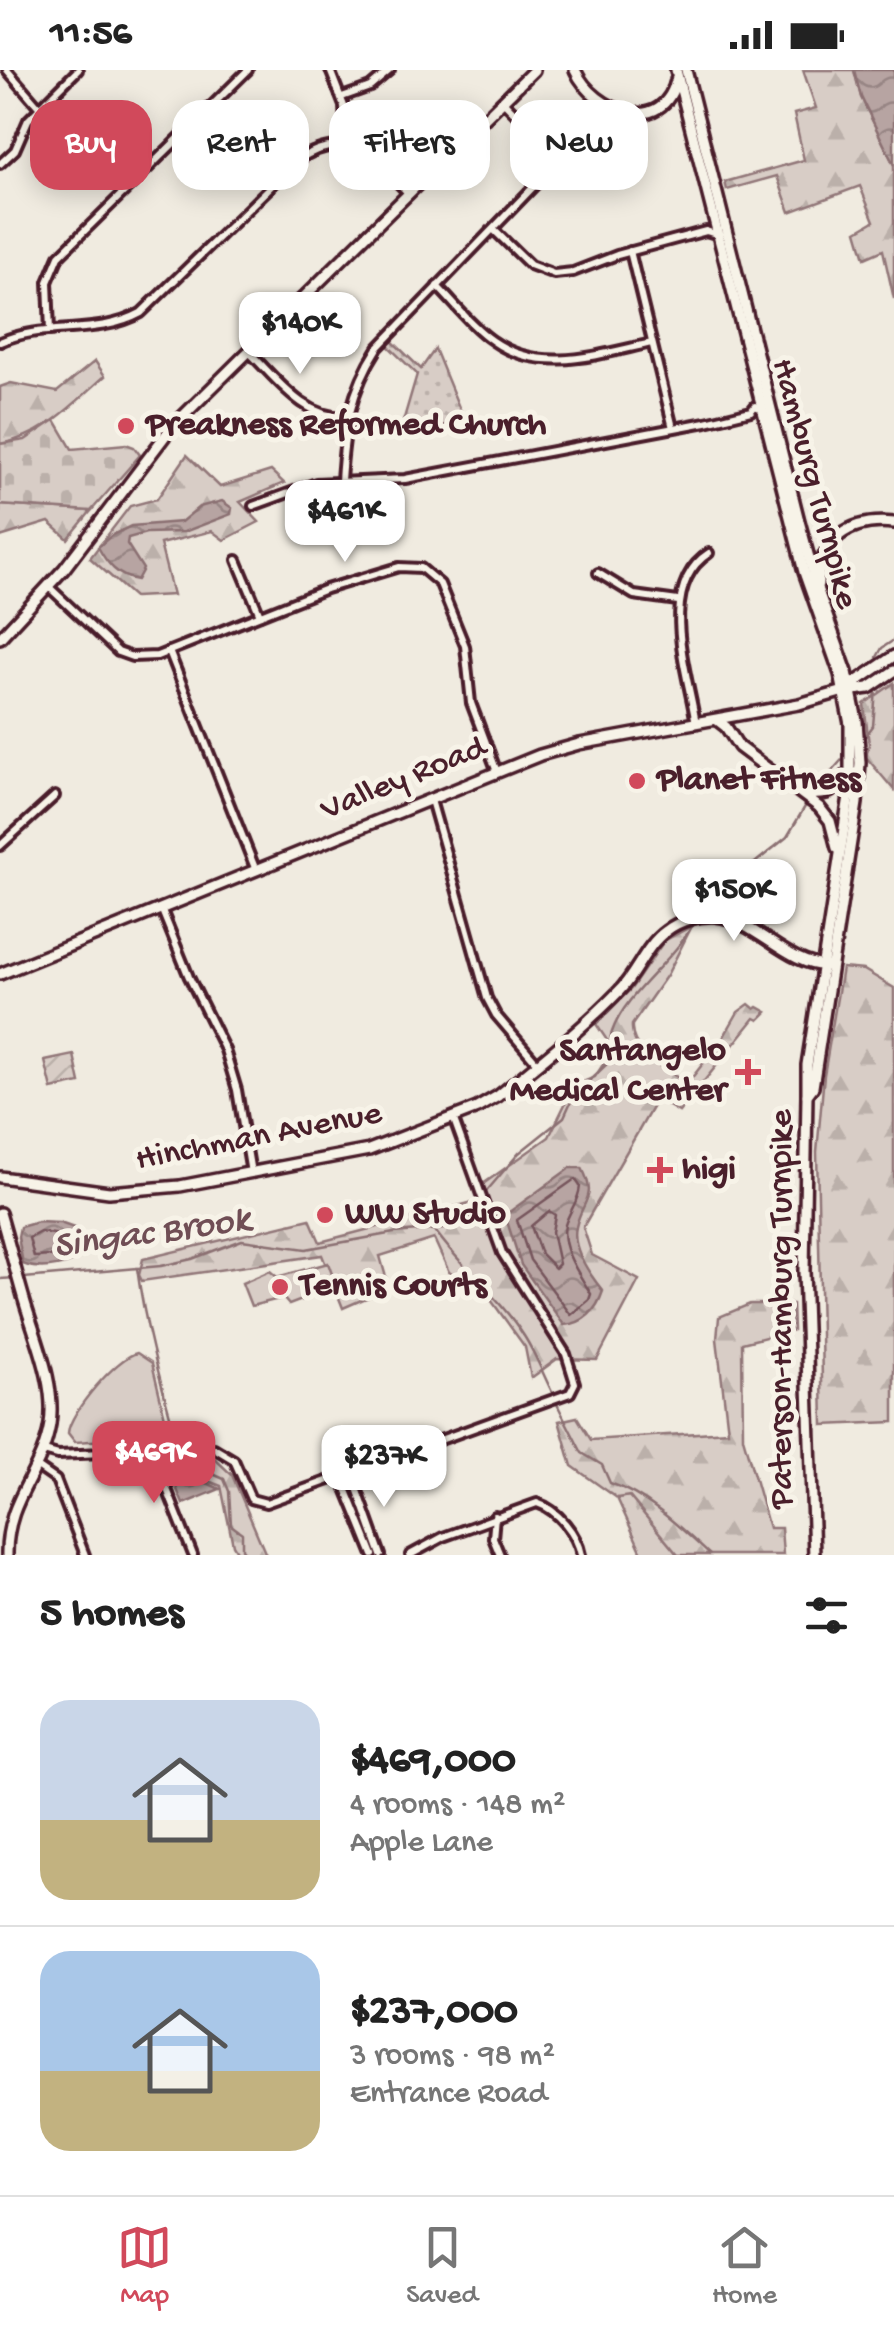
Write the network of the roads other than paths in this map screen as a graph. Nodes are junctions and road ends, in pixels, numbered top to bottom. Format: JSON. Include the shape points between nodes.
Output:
{"nodes":[{"id":1,"x":7,"y":70,"type":"edge"},
{"id":2,"x":78,"y":70,"type":"edge"},
{"id":3,"x":248,"y":70,"type":"edge"},
{"id":4,"x":330,"y":70,"type":"edge"},
{"id":5,"x":390,"y":70,"type":"edge"},
{"id":6,"x":534,"y":70,"type":"edge"},
{"id":7,"x":576,"y":70,"type":"edge"},
{"id":8,"x":680,"y":71,"type":"edge"},
{"id":9,"x":342,"y":97,"type":"junction"},
{"id":10,"x":32,"y":100,"type":"edge"},
{"id":11,"x":47,"y":100,"type":"edge"},
{"id":12,"x":343,"y":100,"type":"edge"},
{"id":13,"x":503,"y":101,"type":"junction"},
{"id":14,"x":30,"y":118,"type":"edge"},
{"id":15,"x":329,"y":147,"type":"edge"},
{"id":16,"x":0,"y":164,"type":"edge"},
{"id":17,"x":405,"y":190,"type":"edge"},
{"id":18,"x":409,"y":194,"type":"junction"},
{"id":19,"x":716,"y":219,"type":"junction"},
{"id":20,"x":494,"y":230,"type":"junction"},
{"id":21,"x":706,"y":231,"type":"junction"},
{"id":22,"x":720,"y":236,"type":"junction"},
{"id":23,"x":630,"y":251,"type":"junction"},
{"id":24,"x":437,"y":286,"type":"junction"},
{"id":25,"x":50,"y":331,"type":"junction"},
{"id":26,"x":0,"y":342,"type":"edge"},
{"id":27,"x":652,"y":343,"type":"junction"},
{"id":28,"x":249,"y":352,"type":"junction"},
{"id":29,"x":757,"y":410,"type":"junction"},
{"id":30,"x":347,"y":417,"type":"junction"},
{"id":31,"x":673,"y":428,"type":"junction"},
{"id":32,"x":341,"y":481,"type":"junction"},
{"id":33,"x":254,"y":506,"type":"dead end"},
{"id":34,"x":894,"y":522,"type":"edge"},
{"id":35,"x":709,"y":553,"type":"dead end"},
{"id":36,"x":237,"y":560,"type":"dead end"},
{"id":37,"x":598,"y":572,"type":"dead end"},
{"id":38,"x":49,"y":587,"type":"junction"},
{"id":39,"x":818,"y":592,"type":"junction"},
{"id":40,"x":678,"y":601,"type":"junction"},
{"id":41,"x":260,"y":615,"type":"junction"},
{"id":42,"x":0,"y":638,"type":"edge"},
{"id":43,"x":169,"y":651,"type":"junction"},
{"id":44,"x":894,"y":656,"type":"edge"},
{"id":45,"x":894,"y":671,"type":"edge"},
{"id":46,"x":849,"y":688,"type":"junction"},
{"id":47,"x":732,"y":716,"type":"junction"},
{"id":48,"x":717,"y":720,"type":"junction"},
{"id":49,"x":696,"y":724,"type":"junction"},
{"id":50,"x":855,"y":750,"type":"junction"},
{"id":51,"x":748,"y":753,"type":"junction"},
{"id":52,"x":497,"y":772,"type":"junction"},
{"id":53,"x":803,"y":793,"type":"junction"},
{"id":54,"x":55,"y":796,"type":"dead end"},
{"id":55,"x":431,"y":798,"type":"junction"},
{"id":56,"x":0,"y":846,"type":"edge"},
{"id":57,"x":839,"y":860,"type":"junction"},
{"id":58,"x":255,"y":868,"type":"junction"},
{"id":59,"x":160,"y":906,"type":"junction"},
{"id":60,"x":826,"y":942,"type":"junction"},
{"id":61,"x":799,"y":956,"type":"junction"},
{"id":62,"x":827,"y":966,"type":"junction"},
{"id":63,"x":0,"y":974,"type":"edge"},
{"id":64,"x":537,"y":1063,"type":"junction"},
{"id":65,"x":807,"y":1095,"type":"joint"},
{"id":66,"x":453,"y":1118,"type":"junction"},
{"id":67,"x":251,"y":1173,"type":"junction"},
{"id":68,"x":0,"y":1177,"type":"edge"},
{"id":69,"x":0,"y":1213,"type":"edge"},
{"id":70,"x":161,"y":1449,"type":"junction"},
{"id":71,"x":44,"y":1450,"type":"junction"},
{"id":72,"x":36,"y":1466,"type":"junction"},
{"id":73,"x":359,"y":1469,"type":"junction"},
{"id":74,"x":341,"y":1476,"type":"junction"},
{"id":75,"x":365,"y":1510,"type":"junction"},
{"id":76,"x":356,"y":1514,"type":"junction"},
{"id":77,"x":495,"y":1516,"type":"junction"},
{"id":78,"x":476,"y":1524,"type":"junction"},
{"id":79,"x":493,"y":1538,"type":"junction"},
{"id":80,"x":5,"y":1549,"type":"edge"},
{"id":81,"x":85,"y":1555,"type":"edge"},
{"id":82,"x":192,"y":1555,"type":"edge"},
{"id":83,"x":374,"y":1555,"type":"edge"},
{"id":84,"x":381,"y":1555,"type":"edge"},
{"id":85,"x":410,"y":1555,"type":"edge"},
{"id":86,"x":500,"y":1555,"type":"edge"},
{"id":87,"x":580,"y":1555,"type":"edge"},
{"id":88,"x":814,"y":1555,"type":"edge"}],
"edges":[{"from":1,"to":10,"type":"street"},
{"from":2,"to":11,"type":"street"},
{"from":3,"to":25,"type":"street","via":[[59,256],[48,282]]},
{"from":4,"to":9,"type":"street"},
{"from":5,"to":9,"type":"street","via":[[370,88]]},
{"from":6,"to":13,"type":"main road"},
{"from":7,"to":8,"type":"main road","via":[[598,100],[634,113],[668,102]]},
{"from":8,"to":19,"type":"main road","name":"Hamburg Turnpike"},
{"from":8,"to":39,"type":"main road"},
{"from":9,"to":12,"type":"street"},
{"from":13,"to":18,"type":"main road"},
{"from":13,"to":20,"type":"street","via":[[541,145],[544,165],[534,189]]},
{"from":14,"to":16,"type":"street","via":[[12,155]]},
{"from":15,"to":25,"type":"street","via":[[297,161],[141,312],[112,325]]},
{"from":17,"to":18,"type":"street"},
{"from":18,"to":28,"type":"main road"},
{"from":19,"to":21,"type":"street"},
{"from":19,"to":22,"type":"main road","name":"Hamburg Turnpike"},
{"from":20,"to":23,"type":"street","via":[[530,265],[554,274]]},
{"from":20,"to":24,"type":"street"},
{"from":21,"to":22,"type":"street"},
{"from":21,"to":23,"type":"street"},
{"from":22,"to":29,"type":"main road","name":"Hamburg Turnpike"},
{"from":23,"to":27,"type":"street"},
{"from":24,"to":27,"type":"street","via":[[493,341],[524,356],[567,360]]},
{"from":24,"to":30,"type":"street","via":[[378,348]]},
{"from":25,"to":26,"type":"street"},
{"from":27,"to":31,"type":"street"},
{"from":28,"to":30,"type":"street","via":[[310,410]]},
{"from":28,"to":38,"type":"main road","via":[[171,428]]},
{"from":29,"to":31,"type":"street"},
{"from":29,"to":46,"type":"main road","name":"Hamburg Turnpike","via":[[804,572]]},
{"from":30,"to":32,"type":"street"},
{"from":31,"to":32,"type":"street","via":[[405,479]]},
{"from":32,"to":33,"type":"street","via":[[302,487]]},
{"from":34,"to":39,"type":"main road","via":[[836,536],[822,554]]},
{"from":35,"to":40,"type":"street","via":[[686,576]]},
{"from":36,"to":41,"type":"street"},
{"from":37,"to":40,"type":"street","via":[[634,595]]},
{"from":38,"to":42,"type":"main road"},
{"from":38,"to":43,"type":"street","via":[[124,655],[148,658]]},
{"from":39,"to":46,"type":"main road"},
{"from":40,"to":49,"type":"street"},
{"from":41,"to":43,"type":"street"},
{"from":41,"to":52,"type":"street","via":[[399,567],[428,572],[440,584],[465,646],[472,704]]},
{"from":43,"to":58,"type":"street"},
{"from":44,"to":46,"type":"main road","name":"Valley Road"},
{"from":45,"to":46,"type":"main road","name":"Valley Road","via":[[869,688]]},
{"from":46,"to":47,"type":"main road","name":"Valley Road"},
{"from":46,"to":50,"type":"main road","name":"Hamburg Turnpike"},
{"from":47,"to":48,"type":"main road","name":"Valley Road"},
{"from":47,"to":51,"type":"main road"},
{"from":48,"to":49,"type":"main road","name":"Valley Road"},
{"from":48,"to":51,"type":"main road"},
{"from":49,"to":52,"type":"main road","name":"Valley Road","via":[[555,750]]},
{"from":50,"to":53,"type":"main road","via":[[835,790]]},
{"from":50,"to":57,"type":"main road","name":"Hamburg Turnpike"},
{"from":50,"to":62,"type":"main road","via":[[857,803]]},
{"from":51,"to":53,"type":"main road"},
{"from":52,"to":55,"type":"main road","name":"Valley Road"},
{"from":53,"to":57,"type":"main road","via":[[830,821]]},
{"from":54,"to":56,"type":"street"},
{"from":55,"to":58,"type":"main road","name":"Valley Road"},
{"from":55,"to":64,"type":"street","via":[[488,998]]},
{"from":57,"to":60,"type":"main road","name":"Hamburg Turnpike"},
{"from":58,"to":59,"type":"main road","name":"Valley Road"},
{"from":59,"to":63,"type":"main road","name":"Valley Road"},
{"from":59,"to":67,"type":"street","via":[[227,1055]]},
{"from":60,"to":61,"type":"main road"},
{"from":60,"to":62,"type":"main road","name":"Hamburg Turnpike"},
{"from":61,"to":62,"type":"main road","name":"Hinchman Avenue"},
{"from":61,"to":64,"type":"main road","name":"Hinchman Avenue","via":[[732,920],[698,917],[675,925],[658,937],[620,990]]},
{"from":62,"to":65,"type":"main road","name":"Hamburg Turnpike"},
{"from":64,"to":66,"type":"main road","name":"Hinchman Avenue","via":[[498,1096]]},
{"from":65,"to":88,"type":"main road","name":"Paterson-Hamburg Turnpike","via":[[804,1254]]},
{"from":66,"to":67,"type":"main road","name":"Hinchman Avenue","via":[[369,1150]]},
{"from":66,"to":73,"type":"street","via":[[502,1253],[566,1354],[574,1388]]},
{"from":67,"to":68,"type":"main road","name":"Hinchman Avenue","via":[[130,1192]]},
{"from":69,"to":71,"type":"main road","via":[[50,1395]]},
{"from":70,"to":71,"type":"street","via":[[58,1455]]},
{"from":70,"to":74,"type":"street","via":[[222,1451],[238,1466],[251,1499],[261,1504]]},
{"from":70,"to":82,"type":"street","via":[[163,1479]]},
{"from":71,"to":72,"type":"main road"},
{"from":72,"to":80,"type":"main road","via":[[15,1504]]},
{"from":72,"to":81,"type":"street","via":[[56,1480]]},
{"from":73,"to":74,"type":"street"},
{"from":73,"to":75,"type":"street"},
{"from":74,"to":76,"type":"street"},
{"from":75,"to":76,"type":"street"},
{"from":75,"to":84,"type":"street"},
{"from":76,"to":83,"type":"street"},
{"from":77,"to":78,"type":"street"},
{"from":77,"to":79,"type":"street"},
{"from":77,"to":87,"type":"street","via":[[529,1504],[546,1506]]},
{"from":78,"to":79,"type":"street"},
{"from":78,"to":85,"type":"street"},
{"from":79,"to":86,"type":"street"}]}
